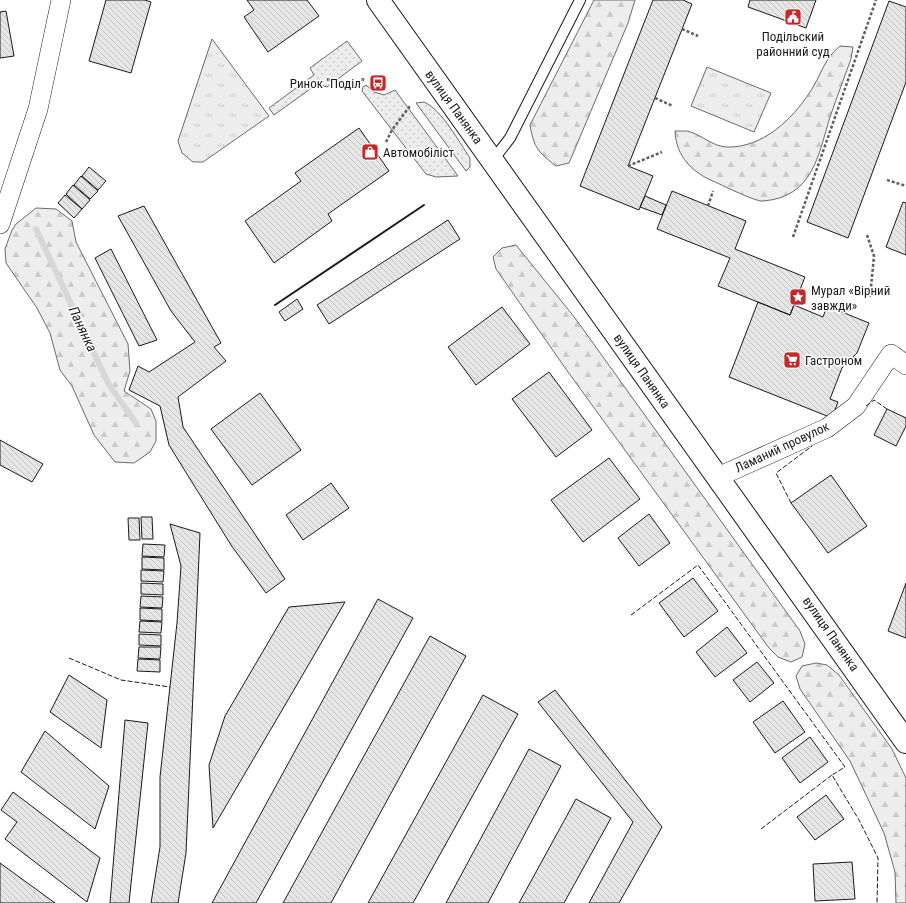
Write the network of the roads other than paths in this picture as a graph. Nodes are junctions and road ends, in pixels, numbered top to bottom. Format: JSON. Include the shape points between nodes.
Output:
{"nodes":[{"id":1,"x":61,"y":0,"type":"edge"},
{"id":2,"x":378,"y":0,"type":"edge"},
{"id":3,"x":580,"y":0,"type":"edge"},
{"id":4,"x":493,"y":160,"type":"junction"},
{"id":5,"x":4,"y":200,"type":"edge"},
{"id":6,"x":0,"y":224,"type":"edge"},
{"id":7,"x":906,"y":365,"type":"edge"},
{"id":8,"x":718,"y":476,"type":"junction"},
{"id":9,"x":906,"y":742,"type":"edge"}],
"edges":[{"from":1,"to":5,"type":"street","via":[[38,109]]},
{"from":2,"to":4,"type":"main road","name":"вулиця Панянка"},
{"from":3,"to":4,"type":"lane","via":[[510,138]]},
{"from":4,"to":8,"type":"main road","name":"вулиця Панянка"},
{"from":5,"to":6,"type":"street"},
{"from":7,"to":8,"type":"street","name":"Ламаний провулок","via":[[891,354],[856,406],[827,428]]},
{"from":8,"to":9,"type":"main road","name":"вулиця Панянка"}]}
